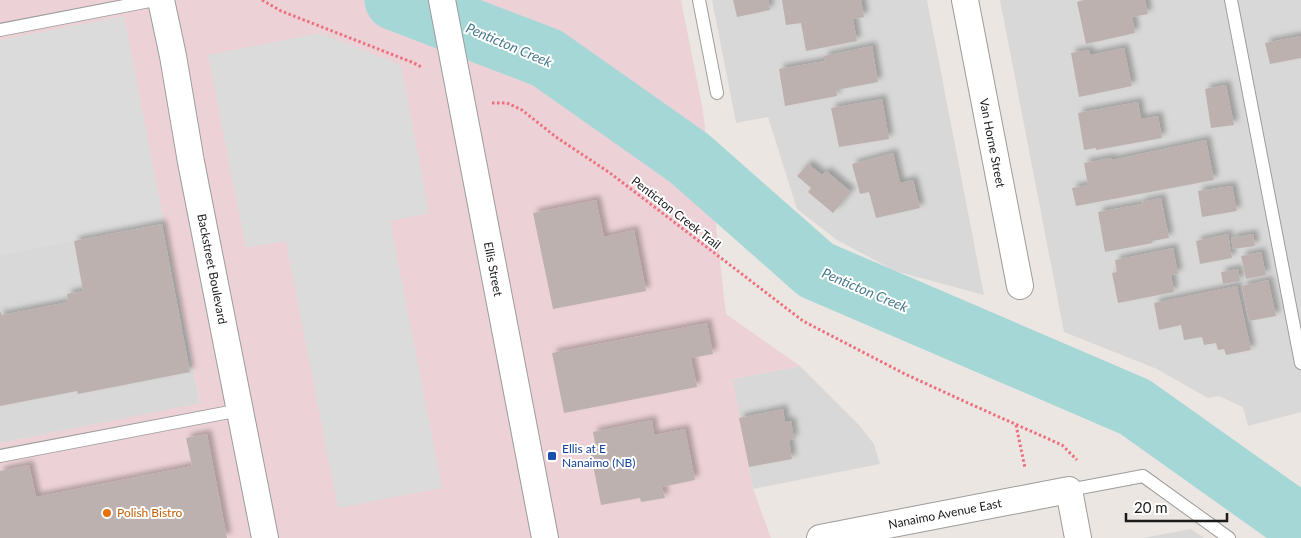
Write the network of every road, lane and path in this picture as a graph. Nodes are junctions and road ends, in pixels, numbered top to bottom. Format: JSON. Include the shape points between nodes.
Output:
{"nodes":[{"id":1,"x":155,"y":0,"type":"edge"},
{"id":2,"x":161,"y":0,"type":"edge"},
{"id":3,"x":262,"y":0,"type":"edge"},
{"id":4,"x":442,"y":0,"type":"edge"},
{"id":5,"x":699,"y":0,"type":"edge"},
{"id":6,"x":965,"y":0,"type":"edge"},
{"id":7,"x":1231,"y":0,"type":"edge"},
{"id":8,"x":0,"y":30,"type":"edge"},
{"id":9,"x":457,"y":78,"type":"junction"},
{"id":10,"x":717,"y":93,"type":"dead end"},
{"id":11,"x":1020,"y":286,"type":"dead end"},
{"id":12,"x":1301,"y":363,"type":"edge"},
{"id":13,"x":240,"y":410,"type":"junction"},
{"id":14,"x":1016,"y":425,"type":"junction"},
{"id":15,"x":1073,"y":455,"type":"dead end"},
{"id":16,"x":0,"y":456,"type":"edge"},
{"id":17,"x":1069,"y":490,"type":"junction"},
{"id":18,"x":1030,"y":498,"type":"junction"},
{"id":19,"x":265,"y":538,"type":"edge"},
{"id":20,"x":545,"y":538,"type":"edge"},
{"id":21,"x":820,"y":538,"type":"edge"},
{"id":22,"x":1078,"y":538,"type":"edge"},
{"id":23,"x":1229,"y":538,"type":"edge"}],
"edges":[{"from":1,"to":8,"type":"lane"},
{"from":2,"to":13,"type":"street","name":"Backstreet Boulevard"},
{"from":3,"to":9,"type":"path","name":"Penticton Creek Trail","via":[[281,11]]},
{"from":4,"to":9,"type":"street","name":"Ellis Street"},
{"from":5,"to":10,"type":"lane"},
{"from":6,"to":11,"type":"street","name":"Van Horne Street"},
{"from":7,"to":12,"type":"lane"},
{"from":9,"to":14,"type":"path","name":"Penticton Creek Trail","via":[[488,104],[507,103],[522,110],[662,212],[802,322]]},
{"from":9,"to":20,"type":"street","name":"Ellis Street"},
{"from":13,"to":16,"type":"lane"},
{"from":13,"to":19,"type":"street","name":"Backstreet Boulevard"},
{"from":14,"to":15,"type":"path","name":"Penticton Creek Trail","via":[[1062,445]]},
{"from":14,"to":18,"type":"path"},
{"from":17,"to":18,"type":"street","name":"Nanaimo Avenue East"},
{"from":17,"to":22,"type":"street"},
{"from":17,"to":23,"type":"lane","via":[[1142,476]]},
{"from":18,"to":21,"type":"street","name":"Nanaimo Avenue East"}]}
